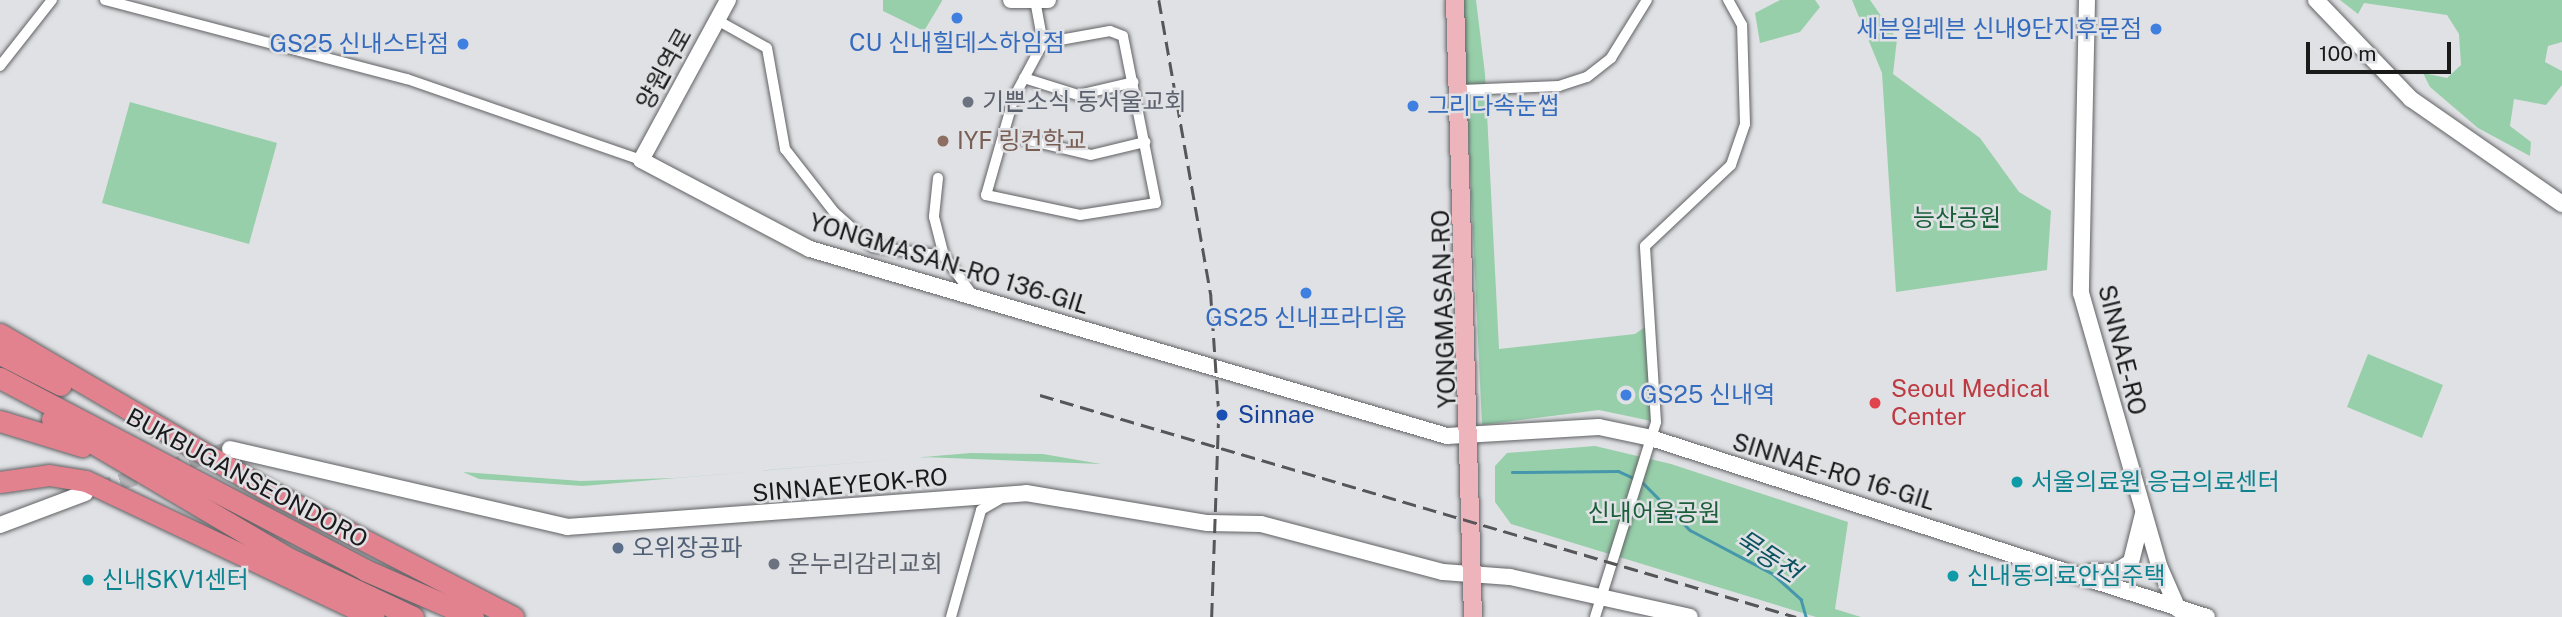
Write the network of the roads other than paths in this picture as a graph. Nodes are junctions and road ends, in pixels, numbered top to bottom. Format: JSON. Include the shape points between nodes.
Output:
{"nodes":[{"id":1,"x":52,"y":0,"type":"edge"},
{"id":2,"x":105,"y":0,"type":"edge"},
{"id":3,"x":728,"y":0,"type":"edge"},
{"id":4,"x":1011,"y":0,"type":"edge"},
{"id":5,"x":1035,"y":0,"type":"edge"},
{"id":6,"x":1048,"y":0,"type":"edge"},
{"id":7,"x":1455,"y":0,"type":"edge"},
{"id":8,"x":1647,"y":0,"type":"edge"},
{"id":9,"x":1728,"y":0,"type":"edge"},
{"id":10,"x":2087,"y":0,"type":"edge"},
{"id":11,"x":2316,"y":0,"type":"edge"},
{"id":12,"x":717,"y":20,"type":"junction"},
{"id":13,"x":1043,"y":43,"type":"junction"},
{"id":14,"x":0,"y":66,"type":"edge"},
{"id":15,"x":1024,"y":78,"type":"junction"},
{"id":16,"x":1134,"y":82,"type":"junction"},
{"id":17,"x":1461,"y":90,"type":"junction"},
{"id":18,"x":1003,"y":134,"type":"junction"},
{"id":19,"x":1145,"y":142,"type":"junction"},
{"id":20,"x":641,"y":160,"type":"junction"},
{"id":21,"x":939,"y":178,"type":"dead end"},
{"id":22,"x":2562,"y":204,"type":"edge"},
{"id":23,"x":944,"y":256,"type":"junction"},
{"id":24,"x":974,"y":297,"type":"junction"},
{"id":25,"x":0,"y":334,"type":"edge"},
{"id":26,"x":0,"y":354,"type":"edge"},
{"id":27,"x":0,"y":378,"type":"edge"},
{"id":28,"x":0,"y":393,"type":"edge"},
{"id":29,"x":0,"y":421,"type":"edge"},
{"id":30,"x":1472,"y":438,"type":"junction"},
{"id":31,"x":1651,"y":438,"type":"junction"},
{"id":32,"x":230,"y":449,"type":"tunnel mouth"},
{"id":33,"x":119,"y":458,"type":"junction"},
{"id":34,"x":0,"y":482,"type":"edge"},
{"id":35,"x":1026,"y":492,"type":"junction"},
{"id":36,"x":85,"y":493,"type":"tunnel mouth"},
{"id":37,"x":2144,"y":512,"type":"junction"},
{"id":38,"x":0,"y":525,"type":"edge"},
{"id":39,"x":365,"y":570,"type":"junction"},
{"id":40,"x":2072,"y":571,"type":"junction"},
{"id":41,"x":1475,"y":574,"type":"junction"},
{"id":42,"x":1602,"y":600,"type":"junction"},
{"id":43,"x":2179,"y":611,"type":"edge"},
{"id":44,"x":374,"y":617,"type":"edge"},
{"id":45,"x":414,"y":617,"type":"edge"},
{"id":46,"x":473,"y":617,"type":"edge"},
{"id":47,"x":513,"y":617,"type":"edge"},
{"id":48,"x":951,"y":617,"type":"edge"},
{"id":49,"x":1473,"y":617,"type":"edge"},
{"id":50,"x":1595,"y":617,"type":"edge"},
{"id":51,"x":1690,"y":617,"type":"edge"},
{"id":52,"x":2207,"y":617,"type":"edge"}],
"edges":[{"from":1,"to":14,"type":"street"},
{"from":2,"to":20,"type":"street","name":"YONGMASAN-RO 136-GIL","via":[[407,79]]},
{"from":3,"to":12,"type":"street","name":"양원역로"},
{"from":4,"to":5,"type":"street"},
{"from":5,"to":6,"type":"street"},
{"from":5,"to":13,"type":"street"},
{"from":7,"to":17,"type":"main road","name":"YONGMASAN-RO"},
{"from":8,"to":17,"type":"street","via":[[1611,58],[1587,77],[1559,86]]},
{"from":9,"to":31,"type":"street","via":[[1742,25],[1747,80],[1737,155],[1645,246],[1656,422]]},
{"from":10,"to":37,"type":"street","name":"SINNAE-RO","via":[[2081,293]]},
{"from":11,"to":22,"type":"street","via":[[2411,99]]},
{"from":12,"to":20,"type":"street","name":"양원역로"},
{"from":12,"to":23,"type":"street","via":[[767,48],[785,149],[834,212],[873,247]]},
{"from":13,"to":15,"type":"street"},
{"from":13,"to":16,"type":"street","via":[[1117,33],[1126,40]]},
{"from":15,"to":16,"type":"street","via":[[1078,95]]},
{"from":15,"to":18,"type":"street"},
{"from":16,"to":19,"type":"street"},
{"from":17,"to":30,"type":"main road","name":"YONGMASAN-RO"},
{"from":18,"to":19,"type":"street","via":[[1091,155]]},
{"from":18,"to":19,"type":"street","via":[[986,195],[1080,215],[1156,203]]},
{"from":20,"to":24,"type":"street","name":"YONGMASAN-RO 136-GIL","via":[[810,249]]},
{"from":21,"to":23,"type":"street","via":[[934,217]]},
{"from":23,"to":24,"type":"street"},
{"from":24,"to":30,"type":"street","name":"YONGMASAN-RO 136-GIL","via":[[1429,431]]},
{"from":25,"to":47,"type":"highway","via":[[267,490]]},
{"from":26,"to":39,"type":"highway","via":[[117,413]]},
{"from":27,"to":39,"type":"highway","name":"BUKBUGANSEONDORO"},
{"from":28,"to":33,"type":"highway","name":"BUKBUGANSEONDORO"},
{"from":29,"to":33,"type":"highway"},
{"from":30,"to":31,"type":"street","name":"SINNAE-RO 16-GIL","via":[[1599,427]]},
{"from":30,"to":41,"type":"main road","name":"YONGMASAN-RO"},
{"from":31,"to":40,"type":"street","name":"SINNAE-RO 16-GIL"},
{"from":31,"to":42,"type":"street"},
{"from":32,"to":35,"type":"street","name":"SINNAEYEOK-RO","via":[[567,527]]},
{"from":33,"to":45,"type":"highway","name":"BUKBUGANSEONDORO","via":[[290,559]]},
{"from":34,"to":44,"type":"highway","via":[[49,475],[86,481]]},
{"from":35,"to":41,"type":"street","name":"SINNAEYEOK-RO","via":[[1208,523],[1261,524],[1443,572]]},
{"from":35,"to":48,"type":"street","via":[[981,510]]},
{"from":36,"to":38,"type":"street"},
{"from":37,"to":40,"type":"street","via":[[2132,560],[2124,569]]},
{"from":37,"to":43,"type":"street","name":"SINNAE-RO"},
{"from":39,"to":46,"type":"highway","name":"BUKBUGANSEONDORO"},
{"from":40,"to":43,"type":"street","name":"SINNAE-RO 16-GIL"},
{"from":41,"to":42,"type":"street","name":"SINNAEYEOK-RO"},
{"from":41,"to":49,"type":"main road","name":"YONGMASAN-RO"},
{"from":42,"to":50,"type":"street"},
{"from":42,"to":51,"type":"street","name":"SINNAEYEOK-RO"},
{"from":43,"to":52,"type":"street","name":"SINNAE-RO 16-GIL"}]}
